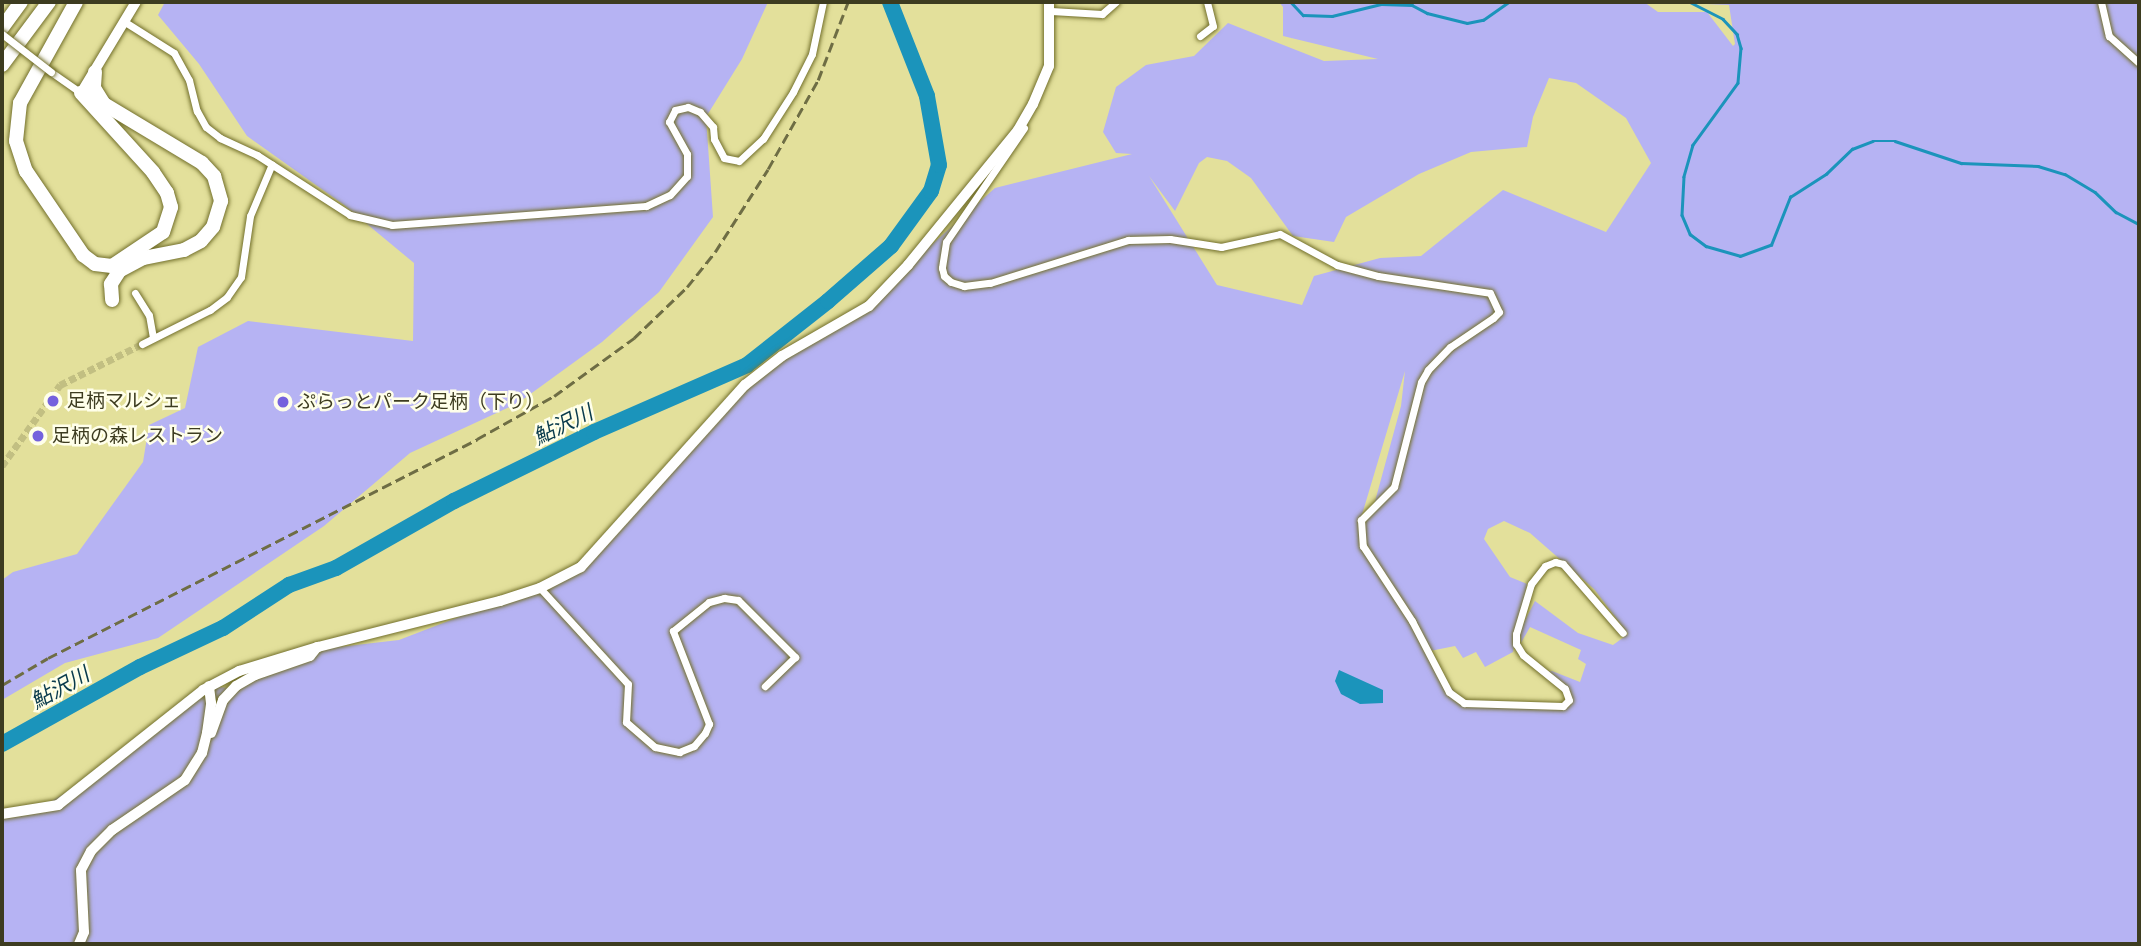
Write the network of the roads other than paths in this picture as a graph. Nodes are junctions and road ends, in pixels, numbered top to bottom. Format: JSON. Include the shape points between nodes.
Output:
{"nodes":[{"id":1,"x":12,"y":2,"type":"edge"},
{"id":2,"x":21,"y":2,"type":"edge"},
{"id":3,"x":49,"y":2,"type":"edge"},
{"id":4,"x":76,"y":2,"type":"edge"},
{"id":5,"x":136,"y":2,"type":"edge"},
{"id":6,"x":822,"y":2,"type":"edge"},
{"id":7,"x":1116,"y":2,"type":"edge"},
{"id":8,"x":1207,"y":2,"type":"edge"},
{"id":9,"x":2101,"y":2,"type":"edge"},
{"id":10,"x":1050,"y":6,"type":"edge"},
{"id":11,"x":2,"y":14,"type":"edge"},
{"id":12,"x":125,"y":22,"type":"junction"},
{"id":13,"x":2,"y":28,"type":"edge"},
{"id":14,"x":2,"y":34,"type":"edge"},
{"id":15,"x":1200,"y":36,"type":"dead end"},
{"id":16,"x":2139,"y":63,"type":"edge"},
{"id":17,"x":2,"y":65,"type":"edge"},
{"id":18,"x":95,"y":72,"type":"junction"},
{"id":19,"x":81,"y":93,"type":"junction"},
{"id":20,"x":1033,"y":104,"type":"junction"},
{"id":21,"x":272,"y":164,"type":"junction"},
{"id":22,"x":135,"y":293,"type":"dead end"},
{"id":23,"x":113,"y":300,"type":"dead end"},
{"id":24,"x":153,"y":338,"type":"junction"},
{"id":25,"x":142,"y":344,"type":"tunnel mouth"},
{"id":26,"x":540,"y":588,"type":"junction"},
{"id":27,"x":1623,"y":633,"type":"dead end"},
{"id":28,"x":317,"y":647,"type":"junction"},
{"id":29,"x":209,"y":686,"type":"junction"},
{"id":30,"x":765,"y":686,"type":"dead end"},
{"id":31,"x":206,"y":739,"type":"junction"},
{"id":32,"x":2,"y":814,"type":"edge"},
{"id":33,"x":79,"y":944,"type":"edge"}],
"edges":[{"from":1,"to":11,"type":"highway"},
{"from":2,"to":13,"type":"highway"},
{"from":3,"to":17,"type":"highway"},
{"from":4,"to":19,"type":"highway","via":[[20,103],[16,141],[26,171],[83,255],[94,264],[112,266],[163,232],[171,207],[167,193],[144,161]]},
{"from":5,"to":12,"type":"street"},
{"from":6,"to":21,"type":"street","via":[[812,54],[763,139],[739,161],[724,158],[713,127],[700,111],[688,107],[675,110],[669,122],[687,154],[687,176],[670,195],[646,206],[392,225],[349,215]]},
{"from":7,"to":10,"type":"street","via":[[1102,14]]},
{"from":8,"to":15,"type":"street","via":[[1213,26]]},
{"from":9,"to":16,"type":"street","via":[[2109,36]]},
{"from":10,"to":20,"type":"street","via":[[1049,66]]},
{"from":12,"to":18,"type":"street"},
{"from":12,"to":21,"type":"street","via":[[174,53],[206,127]]},
{"from":14,"to":19,"type":"street","bridge":true},
{"from":18,"to":19,"type":"street"},
{"from":18,"to":23,"type":"highway","via":[[94,88],[104,104],[202,163],[220,192],[220,210],[208,235],[184,250],[143,258],[120,270],[111,284]]},
{"from":20,"to":26,"type":"street","via":[[984,173],[869,306],[782,356],[745,385],[580,567]]},
{"from":20,"to":27,"type":"street","via":[[1023,131],[946,242],[944,276],[951,282],[975,286],[1128,240],[1170,239],[1221,247],[1280,234],[1337,265],[1490,293],[1499,312],[1450,347],[1421,382],[1394,487],[1360,520],[1363,546],[1412,621],[1449,692],[1464,703],[1563,706],[1569,700],[1565,689],[1516,644],[1531,584],[1545,566],[1563,564]]},
{"from":21,"to":24,"type":"street","via":[[250,216],[241,277],[228,297]]},
{"from":22,"to":24,"type":"street","via":[[149,315]]},
{"from":24,"to":25,"type":"street"},
{"from":26,"to":28,"type":"street","via":[[456,614]]},
{"from":26,"to":30,"type":"street","via":[[628,684],[626,722],[655,747],[679,752],[694,746],[709,724],[673,631],[709,601],[738,600],[795,657]]},
{"from":28,"to":29,"type":"street","via":[[258,663]]},
{"from":28,"to":31,"type":"street","via":[[310,656],[236,686],[223,701]]},
{"from":29,"to":31,"type":"street"},
{"from":29,"to":32,"type":"street","via":[[58,805]]},
{"from":31,"to":33,"type":"street","via":[[185,780],[112,830],[91,851],[81,870],[84,932]]}]}
